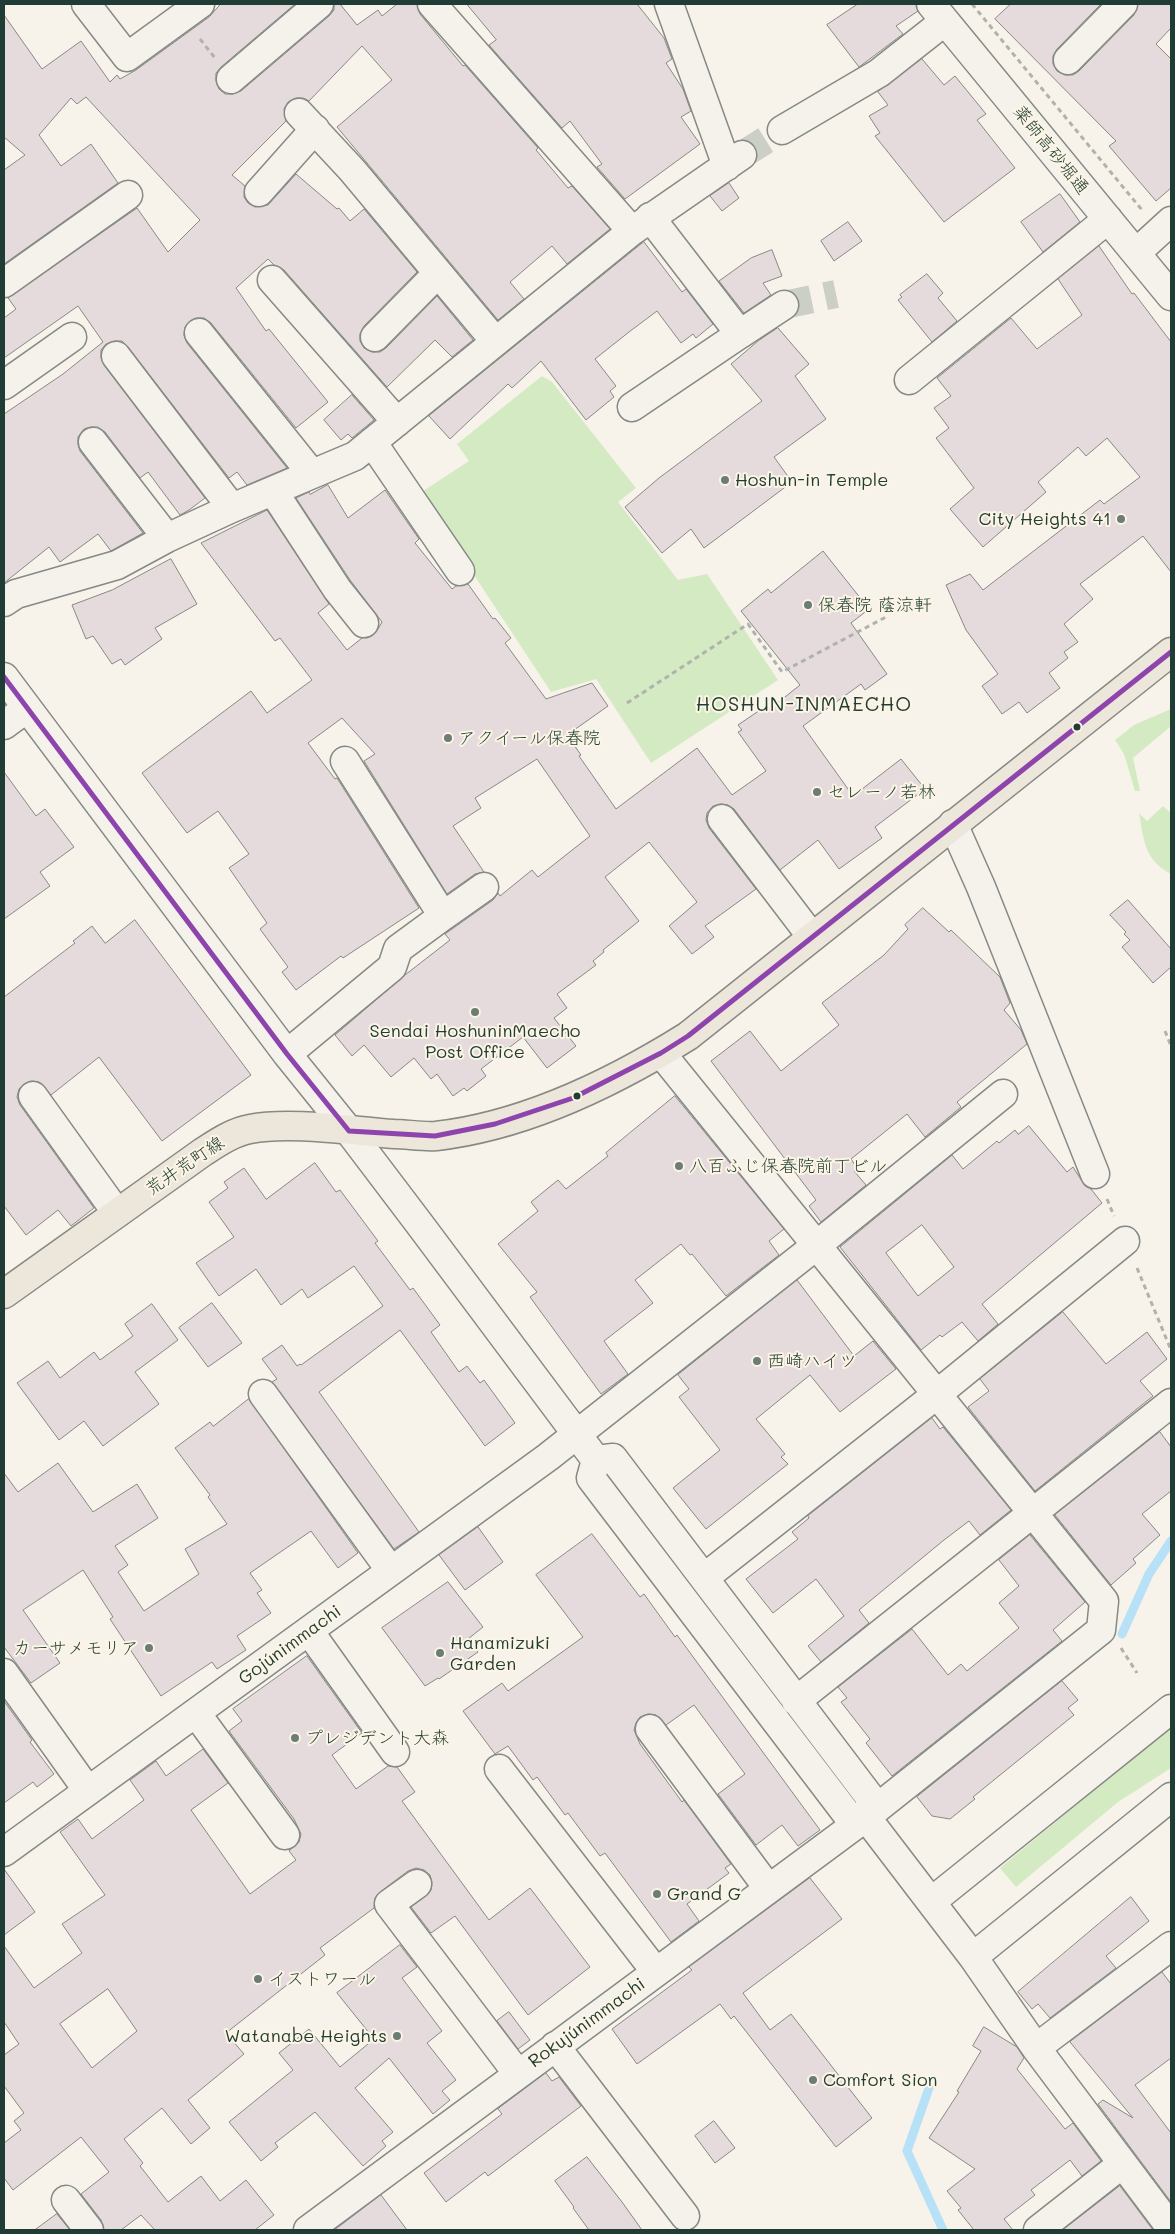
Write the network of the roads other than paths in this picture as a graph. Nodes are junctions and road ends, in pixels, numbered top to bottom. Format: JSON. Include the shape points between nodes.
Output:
{"nodes":[{"id":1,"x":86,"y":4,"type":"edge"},
{"id":2,"x":319,"y":4,"type":"edge"},
{"id":3,"x":670,"y":4,"type":"edge"},
{"id":4,"x":1123,"y":4,"type":"edge"},
{"id":5,"x":446,"y":8,"type":"edge"},
{"id":6,"x":191,"y":10,"type":"edge"},
{"id":7,"x":938,"y":12,"type":"edge"},
{"id":8,"x":1068,"y":60,"type":"road end"},
{"id":9,"x":231,"y":79,"type":"road end"},
{"id":10,"x":782,"y":130,"type":"tunnel mouth"},
{"id":11,"x":259,"y":192,"type":"dead end"},
{"id":12,"x":128,"y":195,"type":"dead end"},
{"id":13,"x":1108,"y":219,"type":"junction"},
{"id":14,"x":641,"y":224,"type":"junction"},
{"id":15,"x":1166,"y":226,"type":"edge"},
{"id":16,"x":1136,"y":253,"type":"junction"},
{"id":17,"x":438,"y":273,"type":"junction"},
{"id":18,"x":272,"y":280,"type":"dead end"},
{"id":19,"x":4,"y":283,"type":"edge"},
{"id":20,"x":1171,"y":296,"type":"edge"},
{"id":21,"x":784,"y":305,"type":"tunnel mouth"},
{"id":22,"x":199,"y":333,"type":"dead end"},
{"id":23,"x":740,"y":334,"type":"junction"},
{"id":24,"x":72,"y":337,"type":"dead end"},
{"id":25,"x":375,"y":337,"type":"dead end"},
{"id":26,"x":495,"y":341,"type":"junction"},
{"id":27,"x":116,"y":356,"type":"dead end"},
{"id":28,"x":909,"y":380,"type":"dead end"},
{"id":29,"x":4,"y":385,"type":"edge"},
{"id":30,"x":632,"y":407,"type":"dead end"},
{"id":31,"x":397,"y":422,"type":"junction"},
{"id":32,"x":93,"y":442,"type":"dead end"},
{"id":33,"x":372,"y":442,"type":"junction"},
{"id":34,"x":312,"y":474,"type":"junction"},
{"id":35,"x":273,"y":491,"type":"junction"},
{"id":36,"x":232,"y":508,"type":"junction"},
{"id":37,"x":166,"y":538,"type":"junction"},
{"id":38,"x":460,"y":570,"type":"dead end"},
{"id":39,"x":4,"y":602,"type":"edge"},
{"id":40,"x":364,"y":623,"type":"dead end"},
{"id":41,"x":1171,"y":652,"type":"edge"},
{"id":42,"x":4,"y":677,"type":"edge"},
{"id":43,"x":26,"y":708,"type":"junction"},
{"id":44,"x":4,"y":725,"type":"edge"},
{"id":45,"x":344,"y":761,"type":"dead end"},
{"id":46,"x":722,"y":819,"type":"dead end"},
{"id":47,"x":953,"y":824,"type":"junction"},
{"id":48,"x":484,"y":887,"type":"dead end"},
{"id":49,"x":443,"y":916,"type":"junction"},
{"id":50,"x":812,"y":937,"type":"junction"},
{"id":51,"x":662,"y":1053,"type":"junction"},
{"id":52,"x":287,"y":1054,"type":"junction"},
{"id":53,"x":1003,"y":1094,"type":"dead end"},
{"id":54,"x":34,"y":1096,"type":"dead end"},
{"id":55,"x":349,"y":1131,"type":"junction"},
{"id":56,"x":1095,"y":1174,"type":"dead end"},
{"id":57,"x":117,"y":1213,"type":"junction"},
{"id":58,"x":1126,"y":1240,"type":"dead end"},
{"id":59,"x":817,"y":1245,"type":"junction"},
{"id":60,"x":4,"y":1294,"type":"edge"},
{"id":61,"x":264,"y":1394,"type":"dead end"},
{"id":62,"x":936,"y":1395,"type":"junction"},
{"id":63,"x":1171,"y":1403,"type":"edge"},
{"id":64,"x":576,"y":1435,"type":"junction"},
{"id":65,"x":596,"y":1460,"type":"junction"},
{"id":66,"x":1032,"y":1512,"type":"junction"},
{"id":67,"x":391,"y":1571,"type":"junction"},
{"id":68,"x":704,"y":1578,"type":"junction"},
{"id":69,"x":309,"y":1631,"type":"junction"},
{"id":70,"x":5,"y":1677,"type":"edge"},
{"id":71,"x":796,"y":1701,"type":"junction"},
{"id":72,"x":1171,"y":1709,"type":"edge"},
{"id":73,"x":196,"y":1713,"type":"junction"},
{"id":74,"x":650,"y":1729,"type":"dead end"},
{"id":75,"x":395,"y":1752,"type":"dead end"},
{"id":76,"x":499,"y":1770,"type":"dead end"},
{"id":77,"x":88,"y":1791,"type":"junction"},
{"id":78,"x":1171,"y":1797,"type":"edge"},
{"id":79,"x":866,"y":1817,"type":"junction"},
{"id":80,"x":285,"y":1835,"type":"dead end"},
{"id":81,"x":4,"y":1852,"type":"edge"},
{"id":82,"x":417,"y":1884,"type":"dead end"},
{"id":83,"x":768,"y":1888,"type":"junction"},
{"id":84,"x":931,"y":1902,"type":"junction"},
{"id":85,"x":1169,"y":1951,"type":"edge"},
{"id":86,"x":973,"y":1957,"type":"junction"},
{"id":87,"x":656,"y":1972,"type":"junction"},
{"id":88,"x":555,"y":2046,"type":"junction"},
{"id":89,"x":1036,"y":2048,"type":"junction"},
{"id":90,"x":518,"y":2074,"type":"junction"},
{"id":91,"x":1122,"y":2164,"type":"junction"},
{"id":92,"x":66,"y":2200,"type":"dead end"},
{"id":93,"x":686,"y":2216,"type":"dead end"},
{"id":94,"x":1171,"y":2228,"type":"edge"},
{"id":95,"x":90,"y":2230,"type":"edge"},
{"id":96,"x":308,"y":2230,"type":"edge"},
{"id":97,"x":1038,"y":2230,"type":"edge"}],
"edges":[{"from":1,"to":6,"type":"street","via":[[127,57]]},
{"from":2,"to":9,"type":"street"},
{"from":3,"to":14,"type":"street","via":[[735,160]]},
{"from":4,"to":8,"type":"street"},
{"from":5,"to":14,"type":"street"},
{"from":7,"to":10,"type":"street","via":[[878,73]]},
{"from":7,"to":13,"type":"street","name":"薬師高砂堀通"},
{"from":11,"to":17,"type":"street","via":[[307,121]]},
{"from":12,"to":19,"type":"street"},
{"from":13,"to":16,"type":"street","name":"薬師高砂堀通"},
{"from":13,"to":28,"type":"street"},
{"from":14,"to":23,"type":"street"},
{"from":14,"to":26,"type":"street"},
{"from":15,"to":16,"type":"street"},
{"from":16,"to":20,"type":"street","name":"薬師高砂堀通"},
{"from":17,"to":25,"type":"street"},
{"from":17,"to":26,"type":"street"},
{"from":18,"to":31,"type":"street"},
{"from":21,"to":23,"type":"street"},
{"from":22,"to":34,"type":"street"},
{"from":23,"to":30,"type":"street"},
{"from":24,"to":29,"type":"street"},
{"from":26,"to":31,"type":"street"},
{"from":27,"to":36,"type":"street"},
{"from":31,"to":33,"type":"street"},
{"from":32,"to":37,"type":"street"},
{"from":33,"to":34,"type":"street","via":[[355,456]]},
{"from":33,"to":38,"type":"street"},
{"from":34,"to":35,"type":"street"},
{"from":35,"to":36,"type":"street"},
{"from":35,"to":40,"type":"street","via":[[337,589]]},
{"from":36,"to":37,"type":"street"},
{"from":37,"to":39,"type":"street","via":[[116,565],[16,594]]},
{"from":41,"to":47,"type":"main road","name":"荒井荒町線"},
{"from":42,"to":43,"type":"street"},
{"from":43,"to":44,"type":"street"},
{"from":43,"to":52,"type":"street"},
{"from":45,"to":49,"type":"street"},
{"from":46,"to":50,"type":"street"},
{"from":47,"to":50,"type":"main road","name":"荒井荒町線"},
{"from":47,"to":56,"type":"street"},
{"from":48,"to":49,"type":"street"},
{"from":49,"to":52,"type":"street","via":[[398,949],[392,966]]},
{"from":50,"to":51,"type":"main road","name":"荒井荒町線"},
{"from":51,"to":55,"type":"main road","name":"荒井荒町線","via":[[573,1098],[495,1124],[435,1136]]},
{"from":51,"to":59,"type":"street","name":"Rokujúnimmachi"},
{"from":52,"to":55,"type":"street"},
{"from":53,"to":59,"type":"street","name":"Gojúnimmachi"},
{"from":54,"to":57,"type":"street"},
{"from":55,"to":57,"type":"main road","name":"荒井荒町線","via":[[298,1126],[250,1129],[218,1142]]},
{"from":55,"to":64,"type":"street"},
{"from":57,"to":60,"type":"main road","name":"荒井荒町線"},
{"from":58,"to":62,"type":"street"},
{"from":59,"to":62,"type":"street","name":"Rokujúnimmachi"},
{"from":59,"to":64,"type":"street","name":"Gojúnimmachi"},
{"from":61,"to":67,"type":"street"},
{"from":62,"to":66,"type":"street","name":"Rokujúnimmachi"},
{"from":62,"to":68,"type":"street"},
{"from":63,"to":66,"type":"street"},
{"from":64,"to":65,"type":"street"},
{"from":64,"to":67,"type":"street","name":"Gojúnimmachi"},
{"from":65,"to":68,"type":"street","via":[[613,1458]]},
{"from":65,"to":79,"type":"street","via":[[591,1478],[849,1817]]},
{"from":66,"to":71,"type":"street"},
{"from":66,"to":79,"type":"street","name":"Rokujúnimmachi","via":[[1104,1602],[1101,1630]]},
{"from":67,"to":69,"type":"street","name":"Gojúnimmachi"},
{"from":68,"to":71,"type":"street"},
{"from":69,"to":73,"type":"street","name":"Gojúnimmachi"},
{"from":69,"to":75,"type":"street"},
{"from":70,"to":77,"type":"street"},
{"from":71,"to":79,"type":"street","via":[[872,1800]]},
{"from":72,"to":84,"type":"street"},
{"from":73,"to":77,"type":"street","name":"Gojúnimmachi"},
{"from":73,"to":80,"type":"street"},
{"from":74,"to":83,"type":"street"},
{"from":76,"to":87,"type":"street"},
{"from":77,"to":81,"type":"street","name":"Gojúnimmachi"},
{"from":78,"to":86,"type":"street"},
{"from":79,"to":83,"type":"street","name":"Rokujúnimmachi"},
{"from":79,"to":84,"type":"street"},
{"from":82,"to":90,"type":"street","via":[[389,1904]]},
{"from":83,"to":87,"type":"street","name":"Rokujúnimmachi"},
{"from":84,"to":86,"type":"street"},
{"from":85,"to":89,"type":"street"},
{"from":86,"to":89,"type":"street"},
{"from":87,"to":88,"type":"street","name":"Rokujúnimmachi"},
{"from":88,"to":90,"type":"street","name":"Rokujúnimmachi"},
{"from":88,"to":93,"type":"street"},
{"from":89,"to":91,"type":"street"},
{"from":90,"to":96,"type":"street","name":"Rokujúnimmachi"},
{"from":91,"to":94,"type":"street"},
{"from":91,"to":97,"type":"street"},
{"from":92,"to":95,"type":"street"}]}
